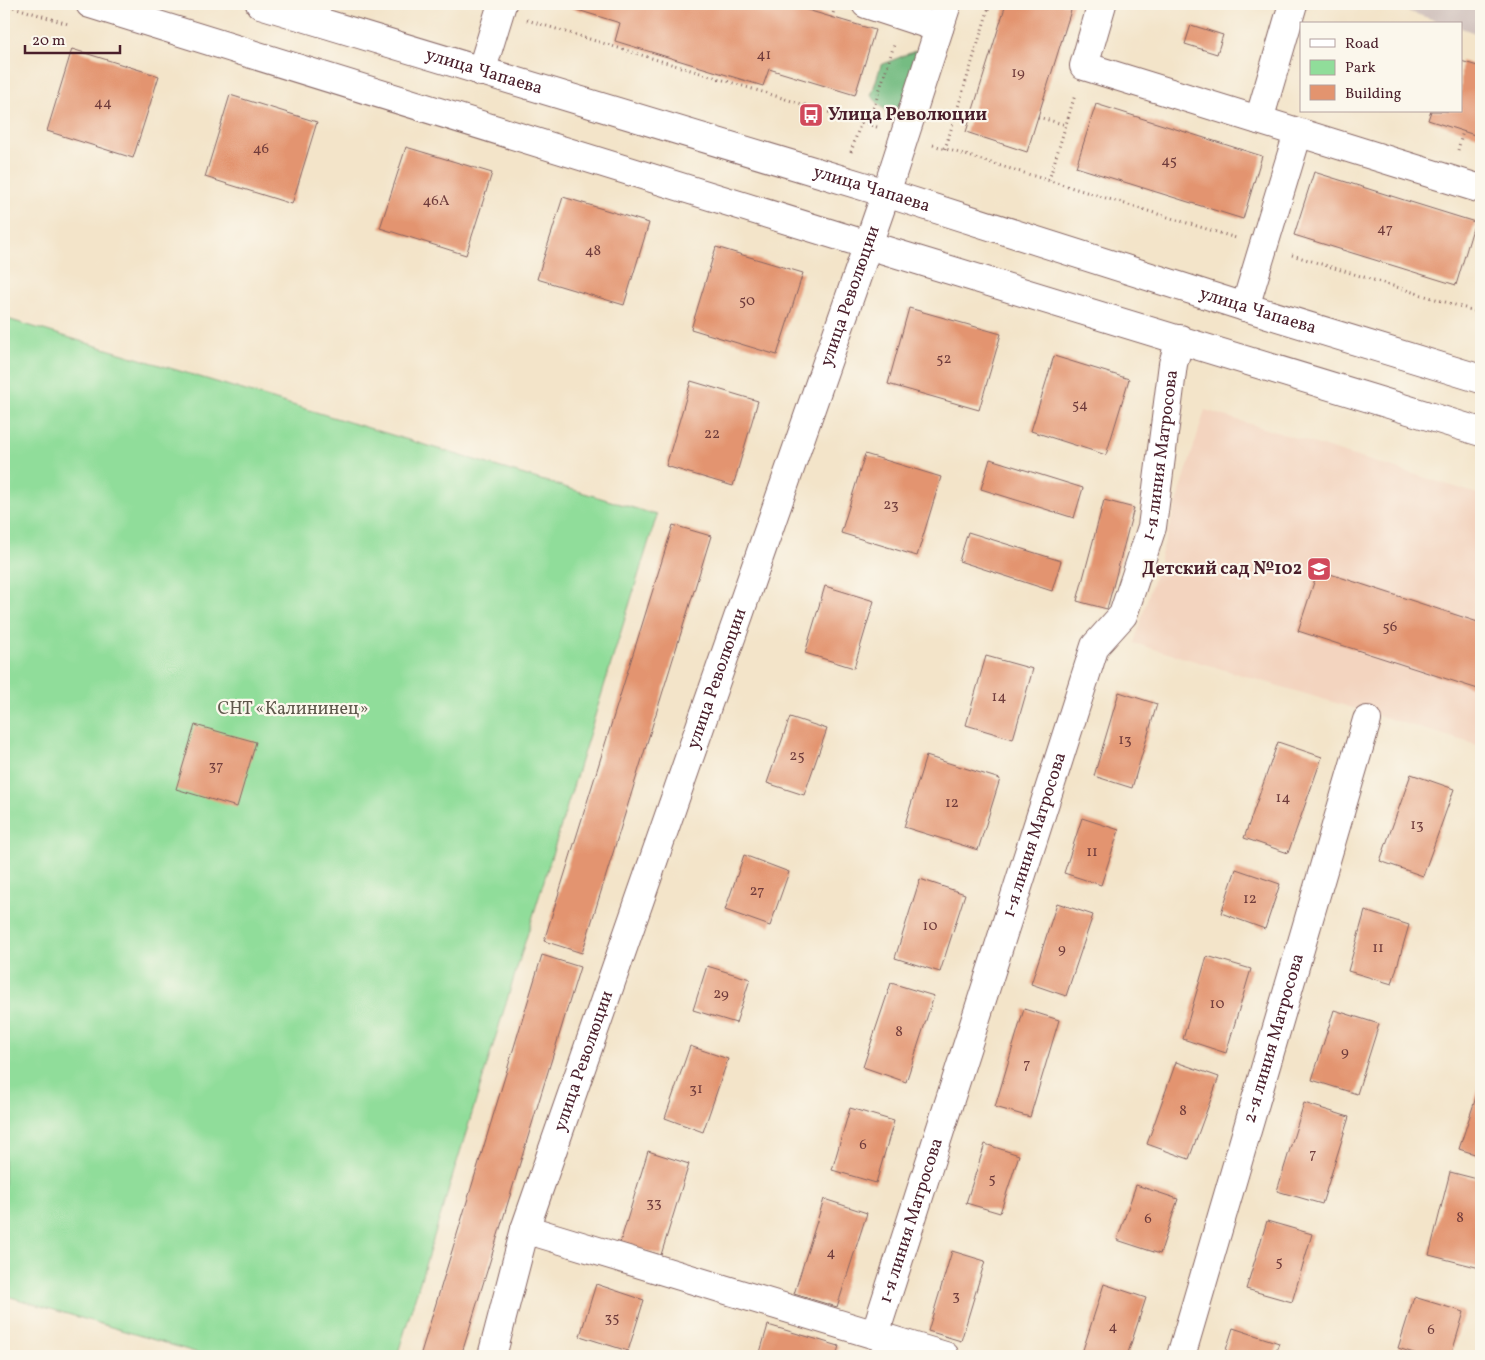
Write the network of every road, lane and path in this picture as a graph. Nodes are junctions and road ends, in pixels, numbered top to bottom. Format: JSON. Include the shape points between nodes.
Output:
{"nodes":[{"id":1,"x":90,"y":4,"type":"edge"},
{"id":2,"x":260,"y":4,"type":"edge"},
{"id":3,"x":836,"y":4,"type":"edge"},
{"id":4,"x":866,"y":4,"type":"edge"},
{"id":5,"x":990,"y":4,"type":"edge"},
{"id":6,"x":1102,"y":4,"type":"edge"},
{"id":7,"x":1293,"y":4,"type":"edge"},
{"id":8,"x":500,"y":8,"type":"edge"},
{"id":9,"x":903,"y":15,"type":"junction"},
{"id":10,"x":943,"y":16,"type":"edge"},
{"id":11,"x":832,"y":18,"type":"dead end"},
{"id":12,"x":1084,"y":66,"type":"junction"},
{"id":13,"x":481,"y":72,"type":"junction"},
{"id":14,"x":1038,"y":117,"type":"dead end"},
{"id":15,"x":1259,"y":120,"type":"junction"},
{"id":16,"x":861,"y":122,"type":"junction"},
{"id":17,"x":1066,"y":125,"type":"junction"},
{"id":18,"x":1298,"y":133,"type":"junction"},
{"id":19,"x":905,"y":136,"type":"junction"},
{"id":20,"x":945,"y":149,"type":"junction"},
{"id":21,"x":842,"y":181,"type":"junction"},
{"id":22,"x":1049,"y":181,"type":"junction"},
{"id":23,"x":1481,"y":189,"type":"edge"},
{"id":24,"x":886,"y":193,"type":"junction"},
{"id":25,"x":868,"y":245,"type":"junction"},
{"id":26,"x":1264,"y":246,"type":"junction"},
{"id":27,"x":1245,"y":307,"type":"junction"},
{"id":28,"x":1481,"y":313,"type":"edge"},
{"id":29,"x":1180,"y":339,"type":"junction"},
{"id":30,"x":1481,"y":379,"type":"edge"},
{"id":31,"x":1481,"y":432,"type":"edge"},
{"id":32,"x":1367,"y":720,"type":"dead end"},
{"id":33,"x":525,"y":1230,"type":"junction"},
{"id":34,"x":875,"y":1334,"type":"junction"},
{"id":35,"x":492,"y":1356,"type":"edge"},
{"id":36,"x":945,"y":1356,"type":"edge"},
{"id":37,"x":1181,"y":1356,"type":"edge"}],
"edges":[{"from":1,"to":25,"type":"street"},
{"from":2,"to":13,"type":"street","name":"улица Чапаева"},
{"from":3,"to":11,"type":"path"},
{"from":4,"to":9,"type":"street"},
{"from":5,"to":20,"type":"path"},
{"from":6,"to":12,"type":"street"},
{"from":7,"to":15,"type":"street"},
{"from":8,"to":13,"type":"street"},
{"from":8,"to":16,"type":"path"},
{"from":9,"to":10,"type":"street"},
{"from":9,"to":16,"type":"path","via":[[874,107]]},
{"from":10,"to":19,"type":"street","name":"улица Революции"},
{"from":12,"to":15,"type":"street"},
{"from":12,"to":17,"type":"path"},
{"from":13,"to":21,"type":"street","name":"улица Чапаева"},
{"from":14,"to":17,"type":"path"},
{"from":15,"to":18,"type":"street"},
{"from":16,"to":19,"type":"path"},
{"from":16,"to":21,"type":"path"},
{"from":17,"to":22,"type":"path"},
{"from":18,"to":23,"type":"street"},
{"from":18,"to":26,"type":"street"},
{"from":19,"to":20,"type":"path"},
{"from":19,"to":24,"type":"street","name":"улица Революции"},
{"from":20,"to":22,"type":"path"},
{"from":21,"to":24,"type":"street","name":"улица Чапаева"},
{"from":22,"to":26,"type":"path"},
{"from":24,"to":25,"type":"street","name":"улица Революции"},
{"from":24,"to":27,"type":"street","name":"улица Чапаева"},
{"from":25,"to":29,"type":"street"},
{"from":25,"to":33,"type":"street","name":"улица Революции"},
{"from":26,"to":27,"type":"street"},
{"from":26,"to":28,"type":"path"},
{"from":27,"to":30,"type":"street","name":"улица Чапаева"},
{"from":29,"to":31,"type":"street"},
{"from":29,"to":34,"type":"street","name":"1-я линия Матросова","via":[[1173,364],[1152,527],[1123,615],[1096,646]]},
{"from":32,"to":37,"type":"street","name":"2-я линия Матросова"},
{"from":33,"to":34,"type":"street"},
{"from":33,"to":35,"type":"street","name":"улица Революции"},
{"from":34,"to":36,"type":"street"}]}
